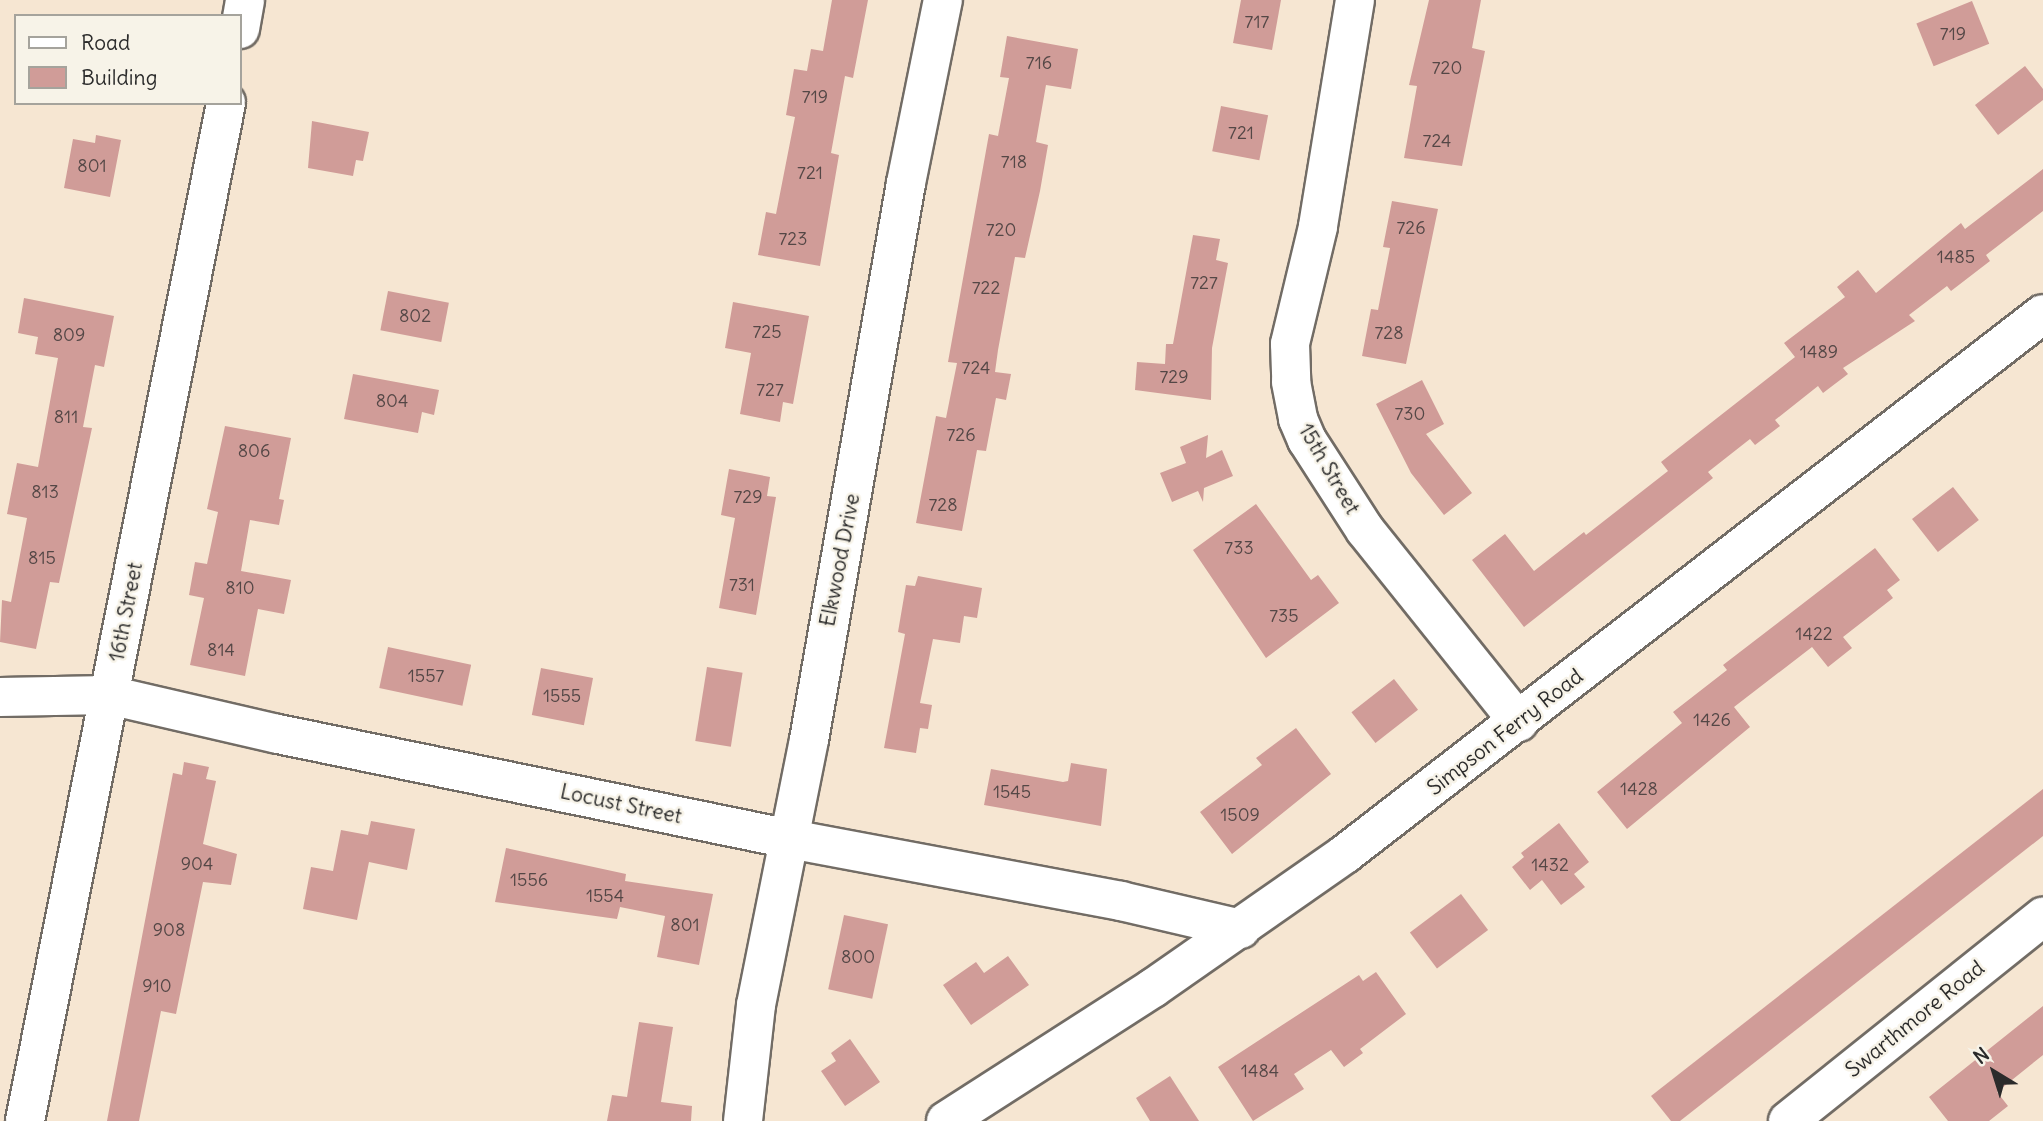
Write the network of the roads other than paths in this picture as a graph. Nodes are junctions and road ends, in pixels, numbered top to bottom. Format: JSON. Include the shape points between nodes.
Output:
{"nodes":[{"id":1,"x":246,"y":0,"type":"edge"},
{"id":2,"x":943,"y":0,"type":"edge"},
{"id":3,"x":1355,"y":0,"type":"edge"},
{"id":4,"x":242,"y":19,"type":"edge"},
{"id":5,"x":226,"y":105,"type":"edge"},
{"id":6,"x":2043,"y":314,"type":"edge"},
{"id":7,"x":109,"y":695,"type":"junction"},
{"id":8,"x":0,"y":697,"type":"edge"},
{"id":9,"x":1519,"y":722,"type":"junction"},
{"id":10,"x":790,"y":839,"type":"junction"},
{"id":11,"x":2043,"y":917,"type":"edge"},
{"id":12,"x":1241,"y":929,"type":"junction"},
{"id":13,"x":25,"y":1121,"type":"edge"},
{"id":14,"x":743,"y":1121,"type":"edge"},
{"id":15,"x":946,"y":1121,"type":"edge"},
{"id":16,"x":1788,"y":1121,"type":"edge"}],
"edges":[{"from":1,"to":4,"type":"street"},
{"from":2,"to":10,"type":"street","name":"Elkwood Drive","via":[[906,183],[876,374]]},
{"from":3,"to":9,"type":"street","name":"15th Street","via":[[1327,178],[1290,344],[1298,419],[1365,530]]},
{"from":5,"to":7,"type":"street","name":"16th Street"},
{"from":6,"to":9,"type":"street","name":"Simpson Ferry Road"},
{"from":7,"to":8,"type":"street","name":"Locust Street"},
{"from":7,"to":10,"type":"street","name":"Locust Street"},
{"from":7,"to":13,"type":"street","name":"16th Street"},
{"from":9,"to":12,"type":"street","name":"Simpson Ferry Road"},
{"from":10,"to":12,"type":"street","name":"Locust Street","via":[[946,866]]},
{"from":10,"to":14,"type":"street","name":"Elkwood Drive","via":[[756,1005]]},
{"from":11,"to":16,"type":"street","name":"Swarthmore Road"},
{"from":12,"to":15,"type":"street","name":"Simpson Ferry Road"}]}
